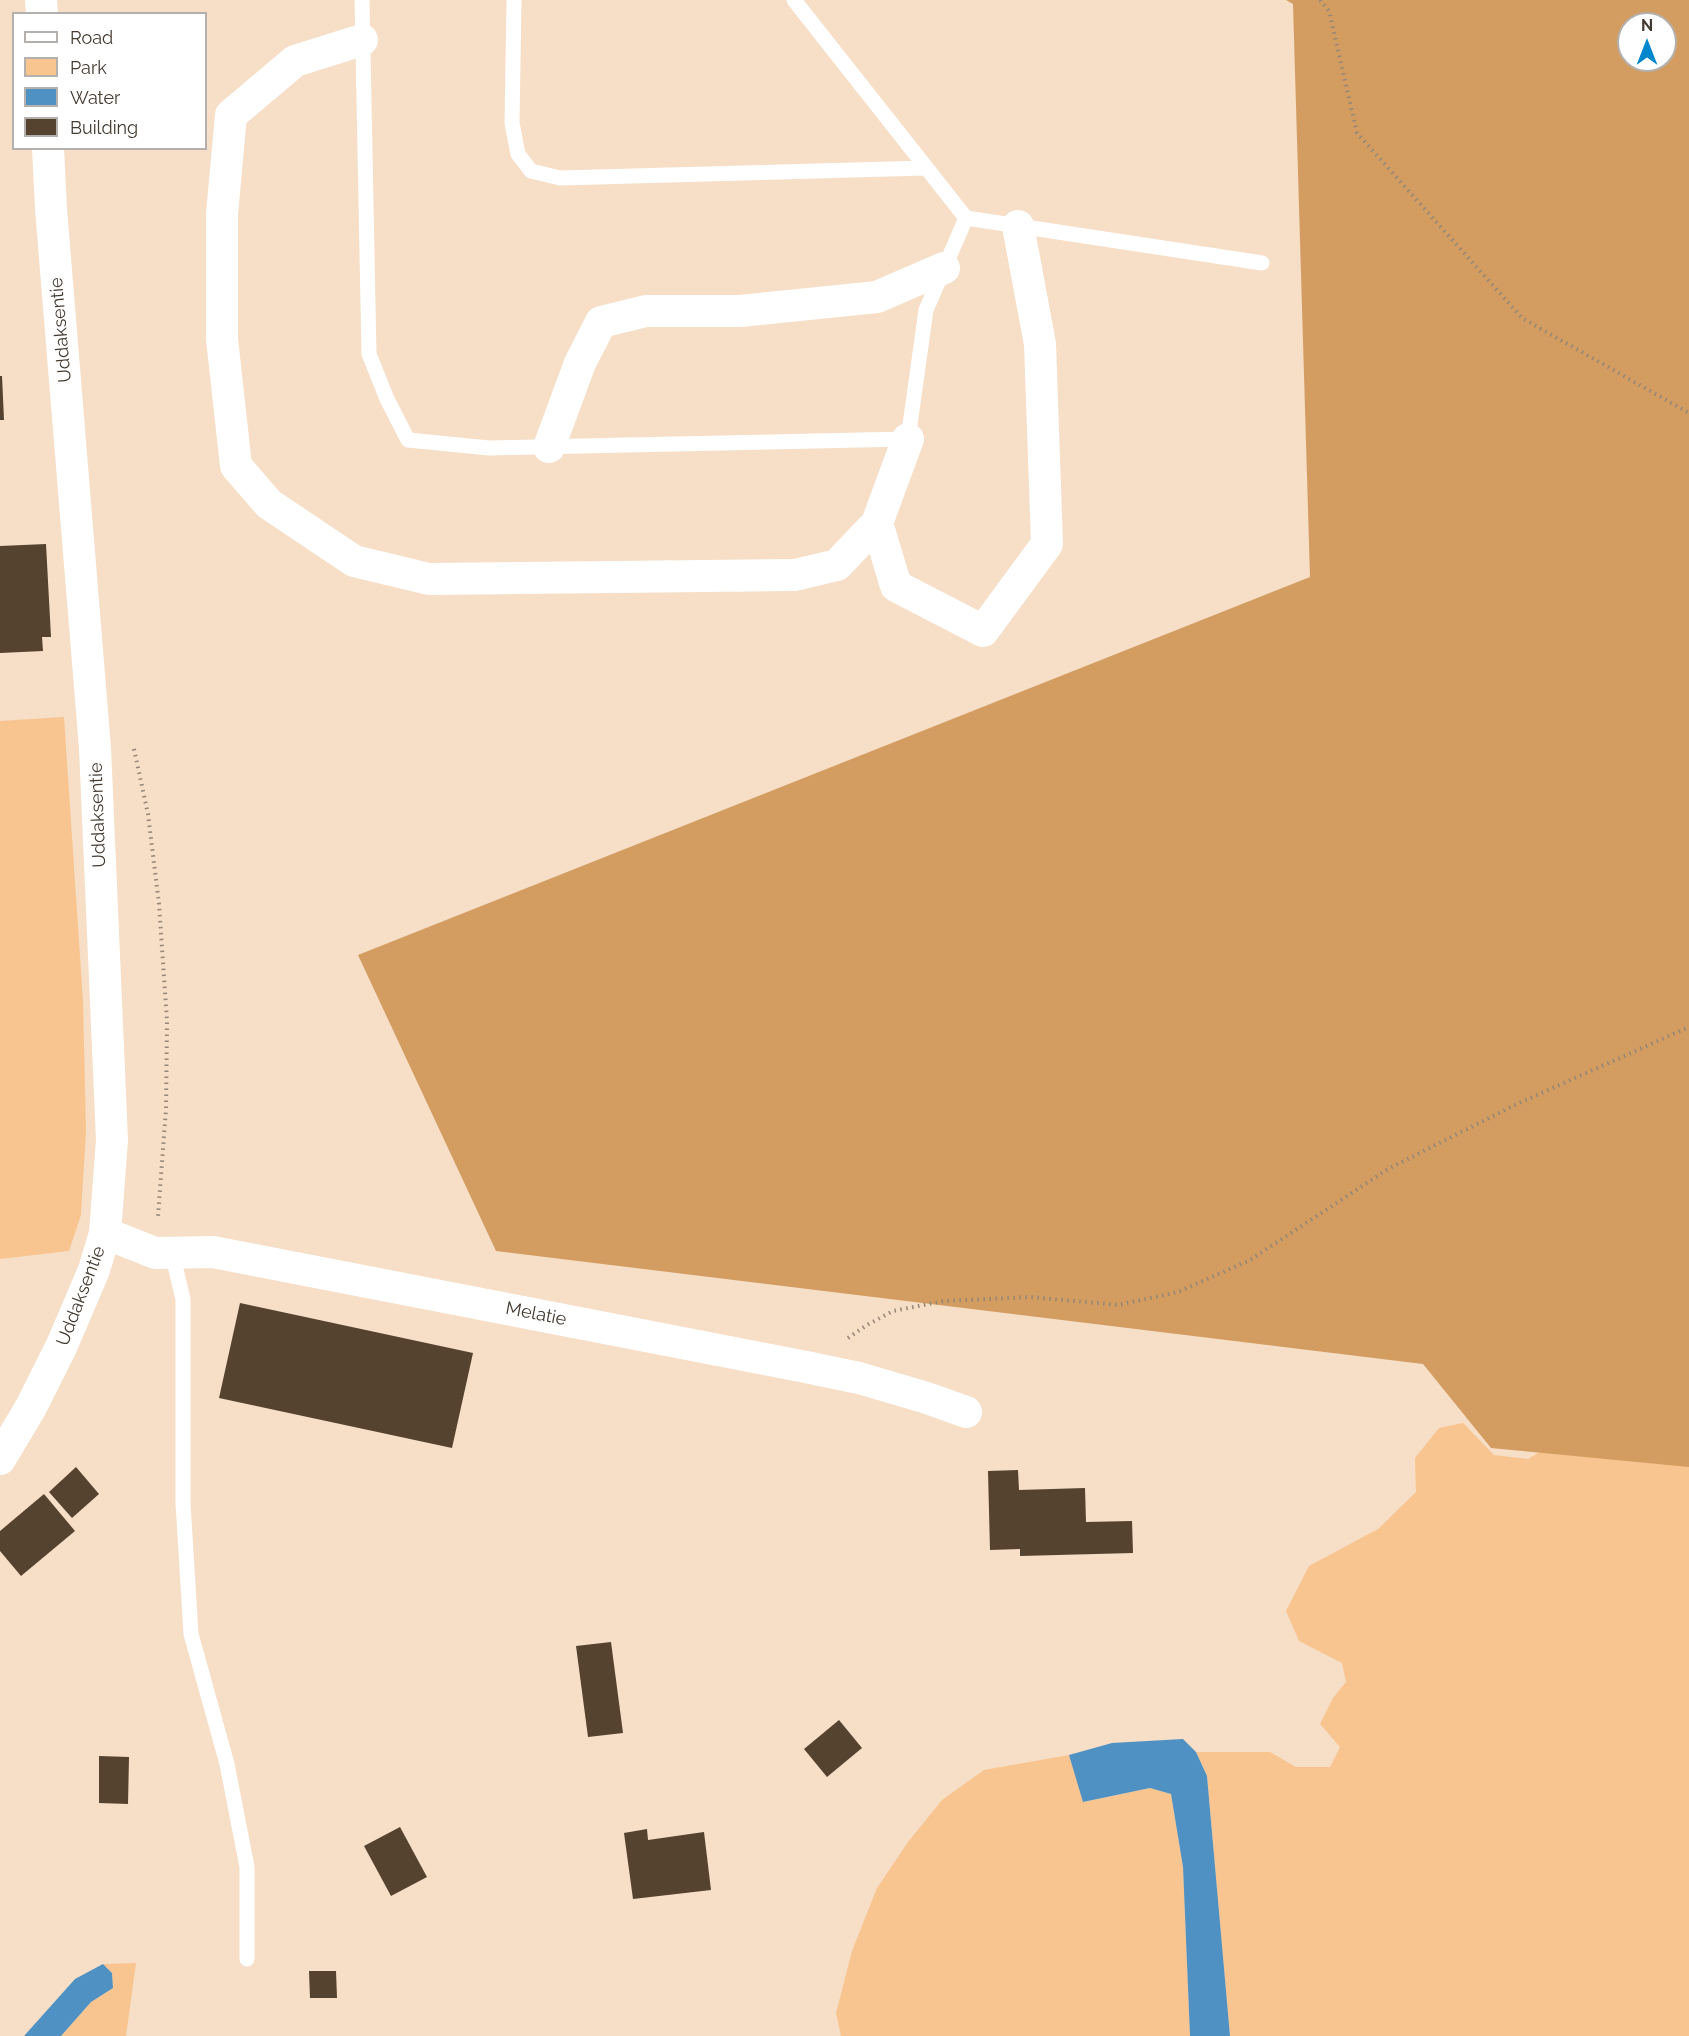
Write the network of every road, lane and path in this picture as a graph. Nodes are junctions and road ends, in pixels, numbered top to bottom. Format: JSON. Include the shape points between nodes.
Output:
{"nodes":[{"id":1,"x":362,"y":0,"type":"edge"},
{"id":2,"x":514,"y":0,"type":"edge"},
{"id":3,"x":794,"y":0,"type":"edge"},
{"id":4,"x":1320,"y":0,"type":"edge"},
{"id":5,"x":362,"y":40,"type":"junction"},
{"id":6,"x":48,"y":150,"type":"edge"},
{"id":7,"x":926,"y":168,"type":"junction"},
{"id":8,"x":966,"y":218,"type":"junction"},
{"id":9,"x":1018,"y":226,"type":"junction"},
{"id":10,"x":1262,"y":263,"type":"dead end"},
{"id":11,"x":944,"y":268,"type":"junction"},
{"id":12,"x":1689,"y":413,"type":"edge"},
{"id":13,"x":908,"y":439,"type":"junction"},
{"id":14,"x":549,"y":447,"type":"junction"},
{"id":15,"x":877,"y":523,"type":"junction"},
{"id":16,"x":1689,"y":1027,"type":"edge"},
{"id":17,"x":105,"y":1233,"type":"junction"},
{"id":18,"x":172,"y":1253,"type":"junction"},
{"id":19,"x":806,"y":1367,"type":"junction"},
{"id":20,"x":966,"y":1412,"type":"dead end"},
{"id":21,"x":0,"y":1459,"type":"edge"},
{"id":22,"x":247,"y":1959,"type":"dead end"}],
"edges":[{"from":1,"to":5,"type":"lane"},
{"from":2,"to":7,"type":"lane","via":[[512,123],[518,154],[531,171],[560,178]]},
{"from":3,"to":7,"type":"lane"},
{"from":4,"to":12,"type":"path","via":[[1329,11],[1358,133],[1522,318]]},
{"from":5,"to":14,"type":"lane","via":[[369,354],[387,399],[408,440],[489,448]]},
{"from":5,"to":15,"type":"street","via":[[295,62],[231,115],[222,214],[222,339],[236,466],[269,504],[354,561],[429,579],[795,575],[837,565]]},
{"from":6,"to":17,"type":"street","name":"Uddaksentie","via":[[95,748],[112,1140]]},
{"from":7,"to":8,"type":"lane"},
{"from":8,"to":9,"type":"lane"},
{"from":8,"to":11,"type":"lane"},
{"from":9,"to":10,"type":"lane"},
{"from":9,"to":15,"type":"street","via":[[1040,344],[1047,544],[983,631],[896,586]]},
{"from":11,"to":13,"type":"lane","via":[[926,310]]},
{"from":11,"to":14,"type":"street","via":[[877,297],[740,311],[646,311],[601,322],[580,363]]},
{"from":13,"to":14,"type":"lane"},
{"from":13,"to":15,"type":"street"},
{"from":16,"to":19,"type":"path","via":[[1517,1104],[1388,1169],[1250,1260],[1178,1292],[1118,1305],[1030,1297],[934,1303],[894,1311]]},
{"from":17,"to":18,"type":"street","name":"Melatie","via":[[155,1253]]},
{"from":17,"to":21,"type":"street","name":"Uddaksentie","via":[[62,1345]]},
{"from":18,"to":19,"type":"street","name":"Melatie","via":[[213,1252]]},
{"from":18,"to":22,"type":"lane","via":[[183,1299],[183,1503],[191,1634],[227,1764],[247,1867]]},
{"from":19,"to":20,"type":"street","name":"Melatie","via":[[858,1378]]}]}
